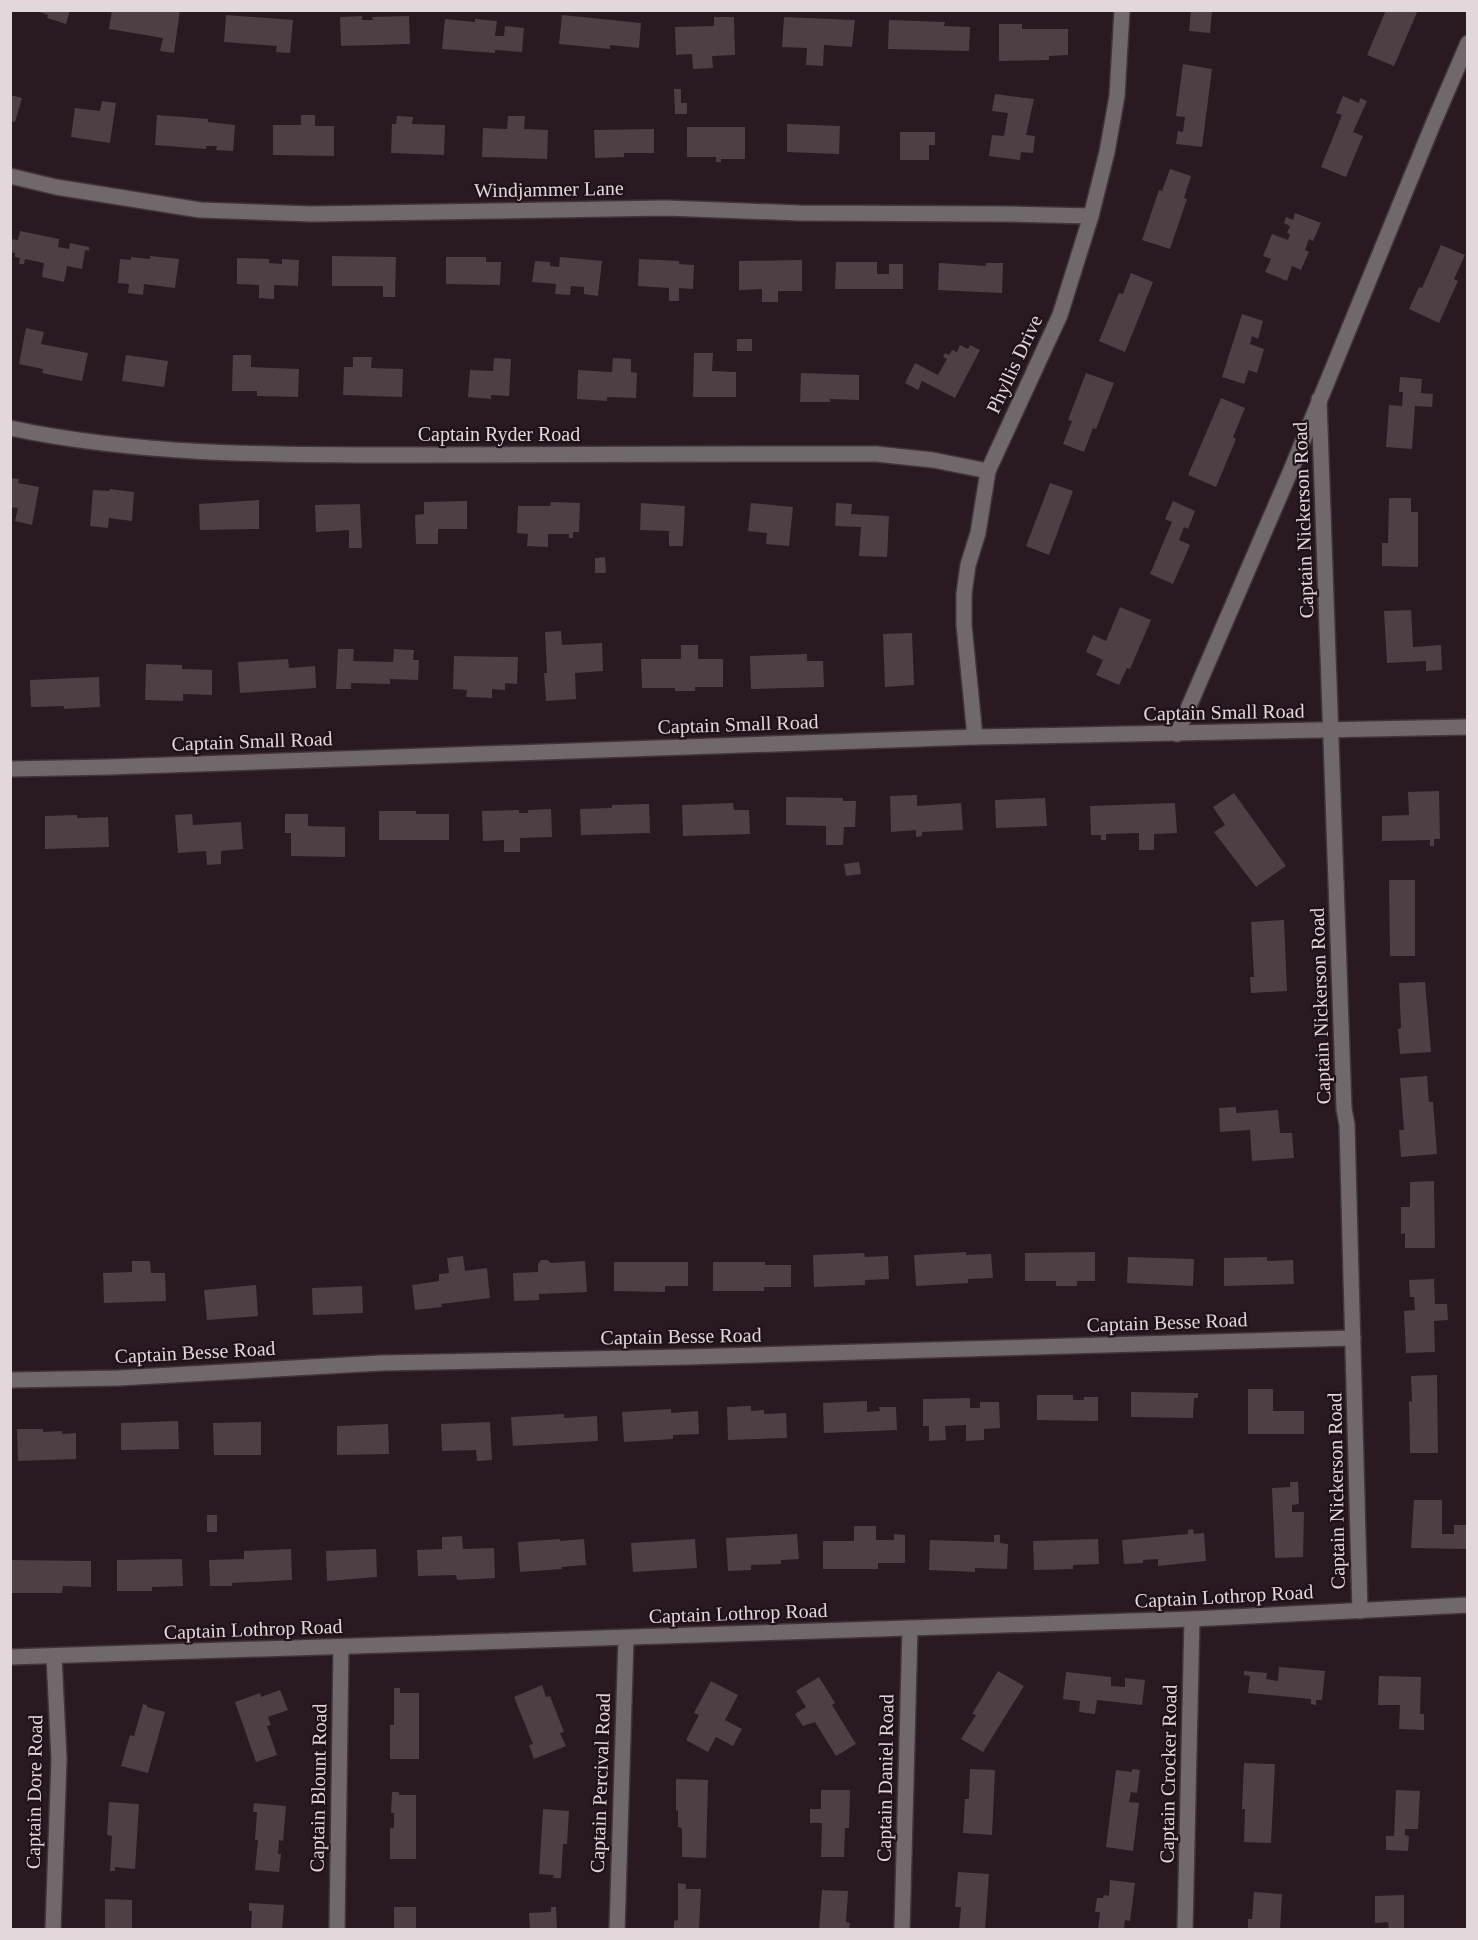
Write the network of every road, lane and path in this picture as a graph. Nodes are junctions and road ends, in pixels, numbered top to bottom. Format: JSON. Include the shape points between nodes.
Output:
{"nodes":[{"id":1,"x":1122,"y":10,"type":"edge"},
{"id":2,"x":1467,"y":43,"type":"edge"},
{"id":3,"x":10,"y":176,"type":"edge"},
{"id":4,"x":1091,"y":216,"type":"junction"},
{"id":5,"x":1319,"y":399,"type":"junction"},
{"id":6,"x":10,"y":428,"type":"edge"},
{"id":7,"x":988,"y":471,"type":"junction"},
{"id":8,"x":1467,"y":727,"type":"edge"},
{"id":9,"x":1332,"y":730,"type":"junction"},
{"id":10,"x":1177,"y":734,"type":"junction"},
{"id":11,"x":975,"y":736,"type":"junction"},
{"id":12,"x":10,"y":769,"type":"edge"},
{"id":13,"x":1353,"y":1338,"type":"junction"},
{"id":14,"x":10,"y":1380,"type":"edge"},
{"id":15,"x":1467,"y":1605,"type":"edge"},
{"id":16,"x":1360,"y":1611,"type":"junction"},
{"id":17,"x":1192,"y":1619,"type":"junction"},
{"id":18,"x":910,"y":1628,"type":"junction"},
{"id":19,"x":626,"y":1638,"type":"junction"},
{"id":20,"x":341,"y":1648,"type":"junction"},
{"id":21,"x":54,"y":1656,"type":"junction"},
{"id":22,"x":10,"y":1657,"type":"edge"},
{"id":23,"x":53,"y":1929,"type":"edge"},
{"id":24,"x":337,"y":1929,"type":"edge"},
{"id":25,"x":617,"y":1929,"type":"edge"},
{"id":26,"x":902,"y":1929,"type":"edge"},
{"id":27,"x":1185,"y":1929,"type":"edge"}],
"edges":[{"from":1,"to":4,"type":"street","name":"Phyllis Drive","via":[[1117,96]]},
{"from":2,"to":5,"type":"street","name":"Captain Nickerson Road"},
{"from":3,"to":4,"type":"street","name":"Windjammer Lane","via":[[56,187],[211,210],[312,214],[666,208]]},
{"from":4,"to":7,"type":"street","name":"Phyllis Drive","via":[[1060,315]]},
{"from":5,"to":9,"type":"street","name":"Captain Nickerson Road"},
{"from":5,"to":10,"type":"street","name":"Captain Nickerson Road"},
{"from":6,"to":7,"type":"street","name":"Captain Ryder Road","via":[[172,450],[308,455],[876,454]]},
{"from":7,"to":11,"type":"street","name":"Phyllis Drive","via":[[964,594],[963,625]]},
{"from":8,"to":9,"type":"street","name":"Captain Small Road"},
{"from":9,"to":10,"type":"street","name":"Captain Small Road"},
{"from":9,"to":13,"type":"street","name":"Captain Nickerson Road"},
{"from":10,"to":11,"type":"street","name":"Captain Small Road"},
{"from":11,"to":12,"type":"street","name":"Captain Small Road"},
{"from":13,"to":14,"type":"street","name":"Captain Besse Road","via":[[381,1363]]},
{"from":13,"to":16,"type":"street","name":"Captain Nickerson Road"},
{"from":15,"to":16,"type":"street","name":"Captain Lothrop Road"},
{"from":16,"to":17,"type":"street","name":"Captain Lothrop Road"},
{"from":17,"to":18,"type":"street","name":"Captain Lothrop Road"},
{"from":17,"to":27,"type":"street","name":"Captain Crocker Road"},
{"from":18,"to":19,"type":"street","name":"Captain Lothrop Road"},
{"from":18,"to":26,"type":"street","name":"Captain Daniel Road"},
{"from":19,"to":20,"type":"street","name":"Captain Lothrop Road"},
{"from":19,"to":25,"type":"street","name":"Captain Percival Road"},
{"from":20,"to":21,"type":"street","name":"Captain Lothrop Road"},
{"from":20,"to":24,"type":"street","name":"Captain Blount Road"},
{"from":21,"to":22,"type":"street","name":"Captain Lothrop Road"},
{"from":21,"to":23,"type":"street","name":"Captain Dore Road","via":[[59,1759]]}]}
